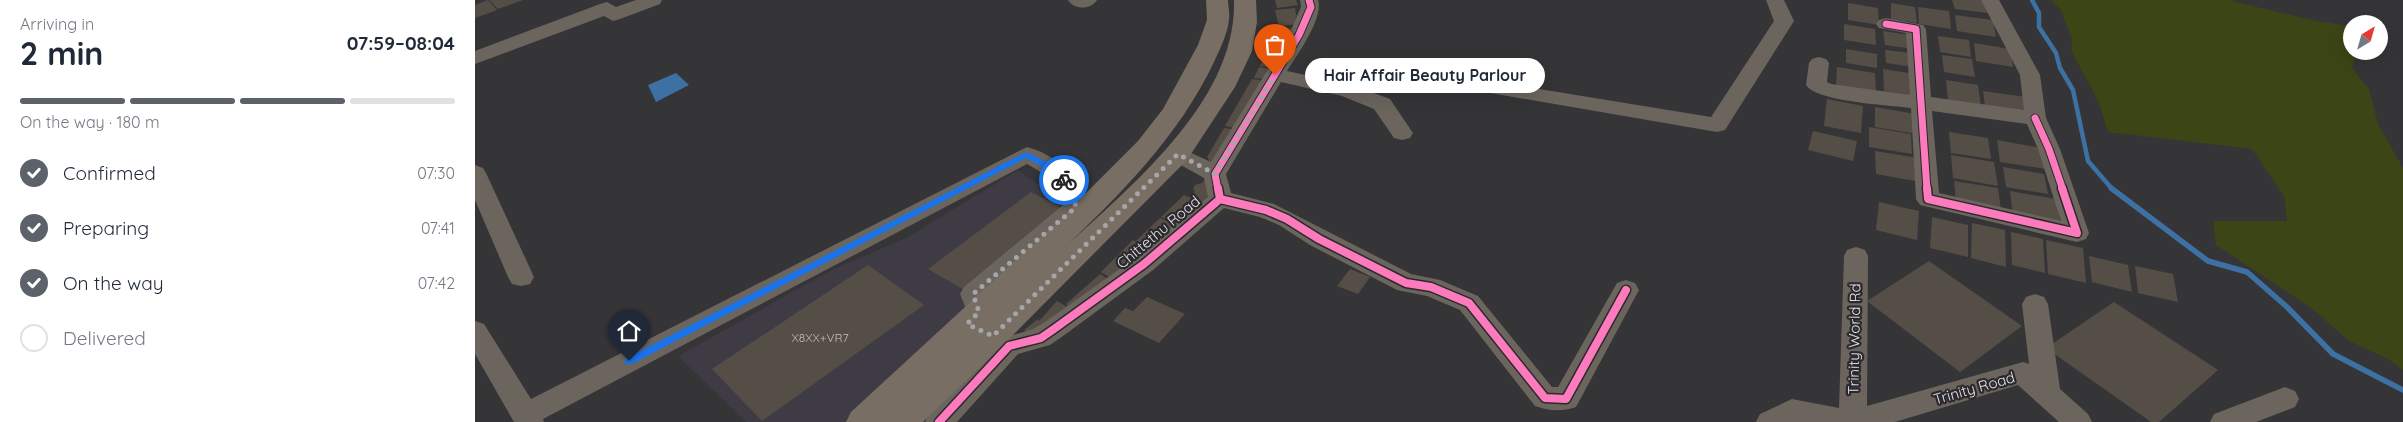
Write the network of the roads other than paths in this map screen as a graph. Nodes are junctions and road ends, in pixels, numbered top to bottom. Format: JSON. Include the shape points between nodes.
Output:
{"nodes":[{"id":1,"x":653,"y":0,"type":"edge"},
{"id":2,"x":1077,"y":0,"type":"edge"},
{"id":3,"x":1088,"y":0,"type":"edge"},
{"id":4,"x":1217,"y":0,"type":"edge"},
{"id":5,"x":1245,"y":0,"type":"edge"},
{"id":6,"x":1775,"y":0,"type":"edge"},
{"id":7,"x":1989,"y":0,"type":"edge"},
{"id":8,"x":1315,"y":2,"type":"edge"},
{"id":9,"x":1886,"y":24,"type":"dead end"},
{"id":10,"x":475,"y":58,"type":"edge"},
{"id":11,"x":1819,"y":63,"type":"dead end"},
{"id":12,"x":1275,"y":75,"type":"junction"},
{"id":13,"x":1490,"y":87,"type":"dead end"},
{"id":14,"x":1921,"y":104,"type":"junction"},
{"id":15,"x":2035,"y":118,"type":"junction"},
{"id":16,"x":1402,"y":133,"type":"dead end"},
{"id":17,"x":1178,"y":154,"type":"junction"},
{"id":18,"x":475,"y":173,"type":"edge"},
{"id":19,"x":1217,"y":187,"type":"junction"},
{"id":20,"x":1856,"y":256,"type":"dead end"},
{"id":21,"x":521,"y":277,"type":"dead end"},
{"id":22,"x":1626,"y":290,"type":"dead end"},
{"id":23,"x":2035,"y":304,"type":"dead end"},
{"id":24,"x":987,"y":330,"type":"junction"},
{"id":25,"x":476,"y":336,"type":"edge"},
{"id":26,"x":484,"y":366,"type":"edge"},
{"id":27,"x":2047,"y":394,"type":"junction"},
{"id":28,"x":2285,"y":400,"type":"dead end"},
{"id":29,"x":1781,"y":416,"type":"edge"},
{"id":30,"x":527,"y":419,"type":"edge"},
{"id":31,"x":863,"y":422,"type":"edge"},
{"id":32,"x":901,"y":422,"type":"edge"},
{"id":33,"x":939,"y":422,"type":"edge"},
{"id":34,"x":1852,"y":422,"type":"edge"},
{"id":35,"x":2077,"y":422,"type":"edge"},
{"id":36,"x":2224,"y":422,"type":"edge"}],
"edges":[{"from":1,"to":10,"type":"street","via":[[613,15],[607,8]]},
{"from":2,"to":3,"type":"street"},
{"from":4,"to":24,"type":"main road","via":[[1218,20],[1210,45],[1178,105],[1147,147],[1062,234]]},
{"from":5,"to":17,"type":"main road","via":[[1246,22],[1240,51],[1223,87]]},
{"from":6,"to":13,"type":"street","via":[[1784,21],[1717,125]]},
{"from":7,"to":15,"type":"street","via":[[2029,75]]},
{"from":8,"to":12,"type":"street","name":"Chittethu Road"},
{"from":9,"to":14,"type":"street","via":[[1915,29]]},
{"from":11,"to":14,"type":"street","via":[[1816,85],[1826,90]]},
{"from":12,"to":16,"type":"street","via":[[1348,91],[1382,104]]},
{"from":12,"to":19,"type":"street","name":"Chittethu Road"},
{"from":14,"to":15,"type":"street"},
{"from":14,"to":15,"type":"street","via":[[1928,199],[2077,233],[2049,149]]},
{"from":17,"to":19,"type":"street"},
{"from":17,"to":24,"type":"main road"},
{"from":18,"to":21,"type":"street"},
{"from":19,"to":22,"type":"street","via":[[1287,219],[1406,283],[1431,287],[1469,303],[1545,398],[1566,399]]},
{"from":19,"to":24,"type":"street","name":"Chittethu Road","via":[[1144,264],[1041,338]]},
{"from":20,"to":34,"type":"street","name":"Trinity World Rd"},
{"from":23,"to":27,"type":"street"},
{"from":24,"to":30,"type":"street","via":[[973,294],[1076,207],[1071,190],[1057,171],[1027,154]]},
{"from":24,"to":31,"type":"main road"},
{"from":24,"to":32,"type":"main road"},
{"from":24,"to":33,"type":"street"},
{"from":25,"to":26,"type":"street"},
{"from":26,"to":30,"type":"street"},
{"from":27,"to":34,"type":"street","name":"Trinity Road","via":[[2023,373]]},
{"from":27,"to":35,"type":"street","name":"Trinity Road"},
{"from":28,"to":36,"type":"street"},
{"from":29,"to":34,"type":"street","name":"Trinity Road"}]}
